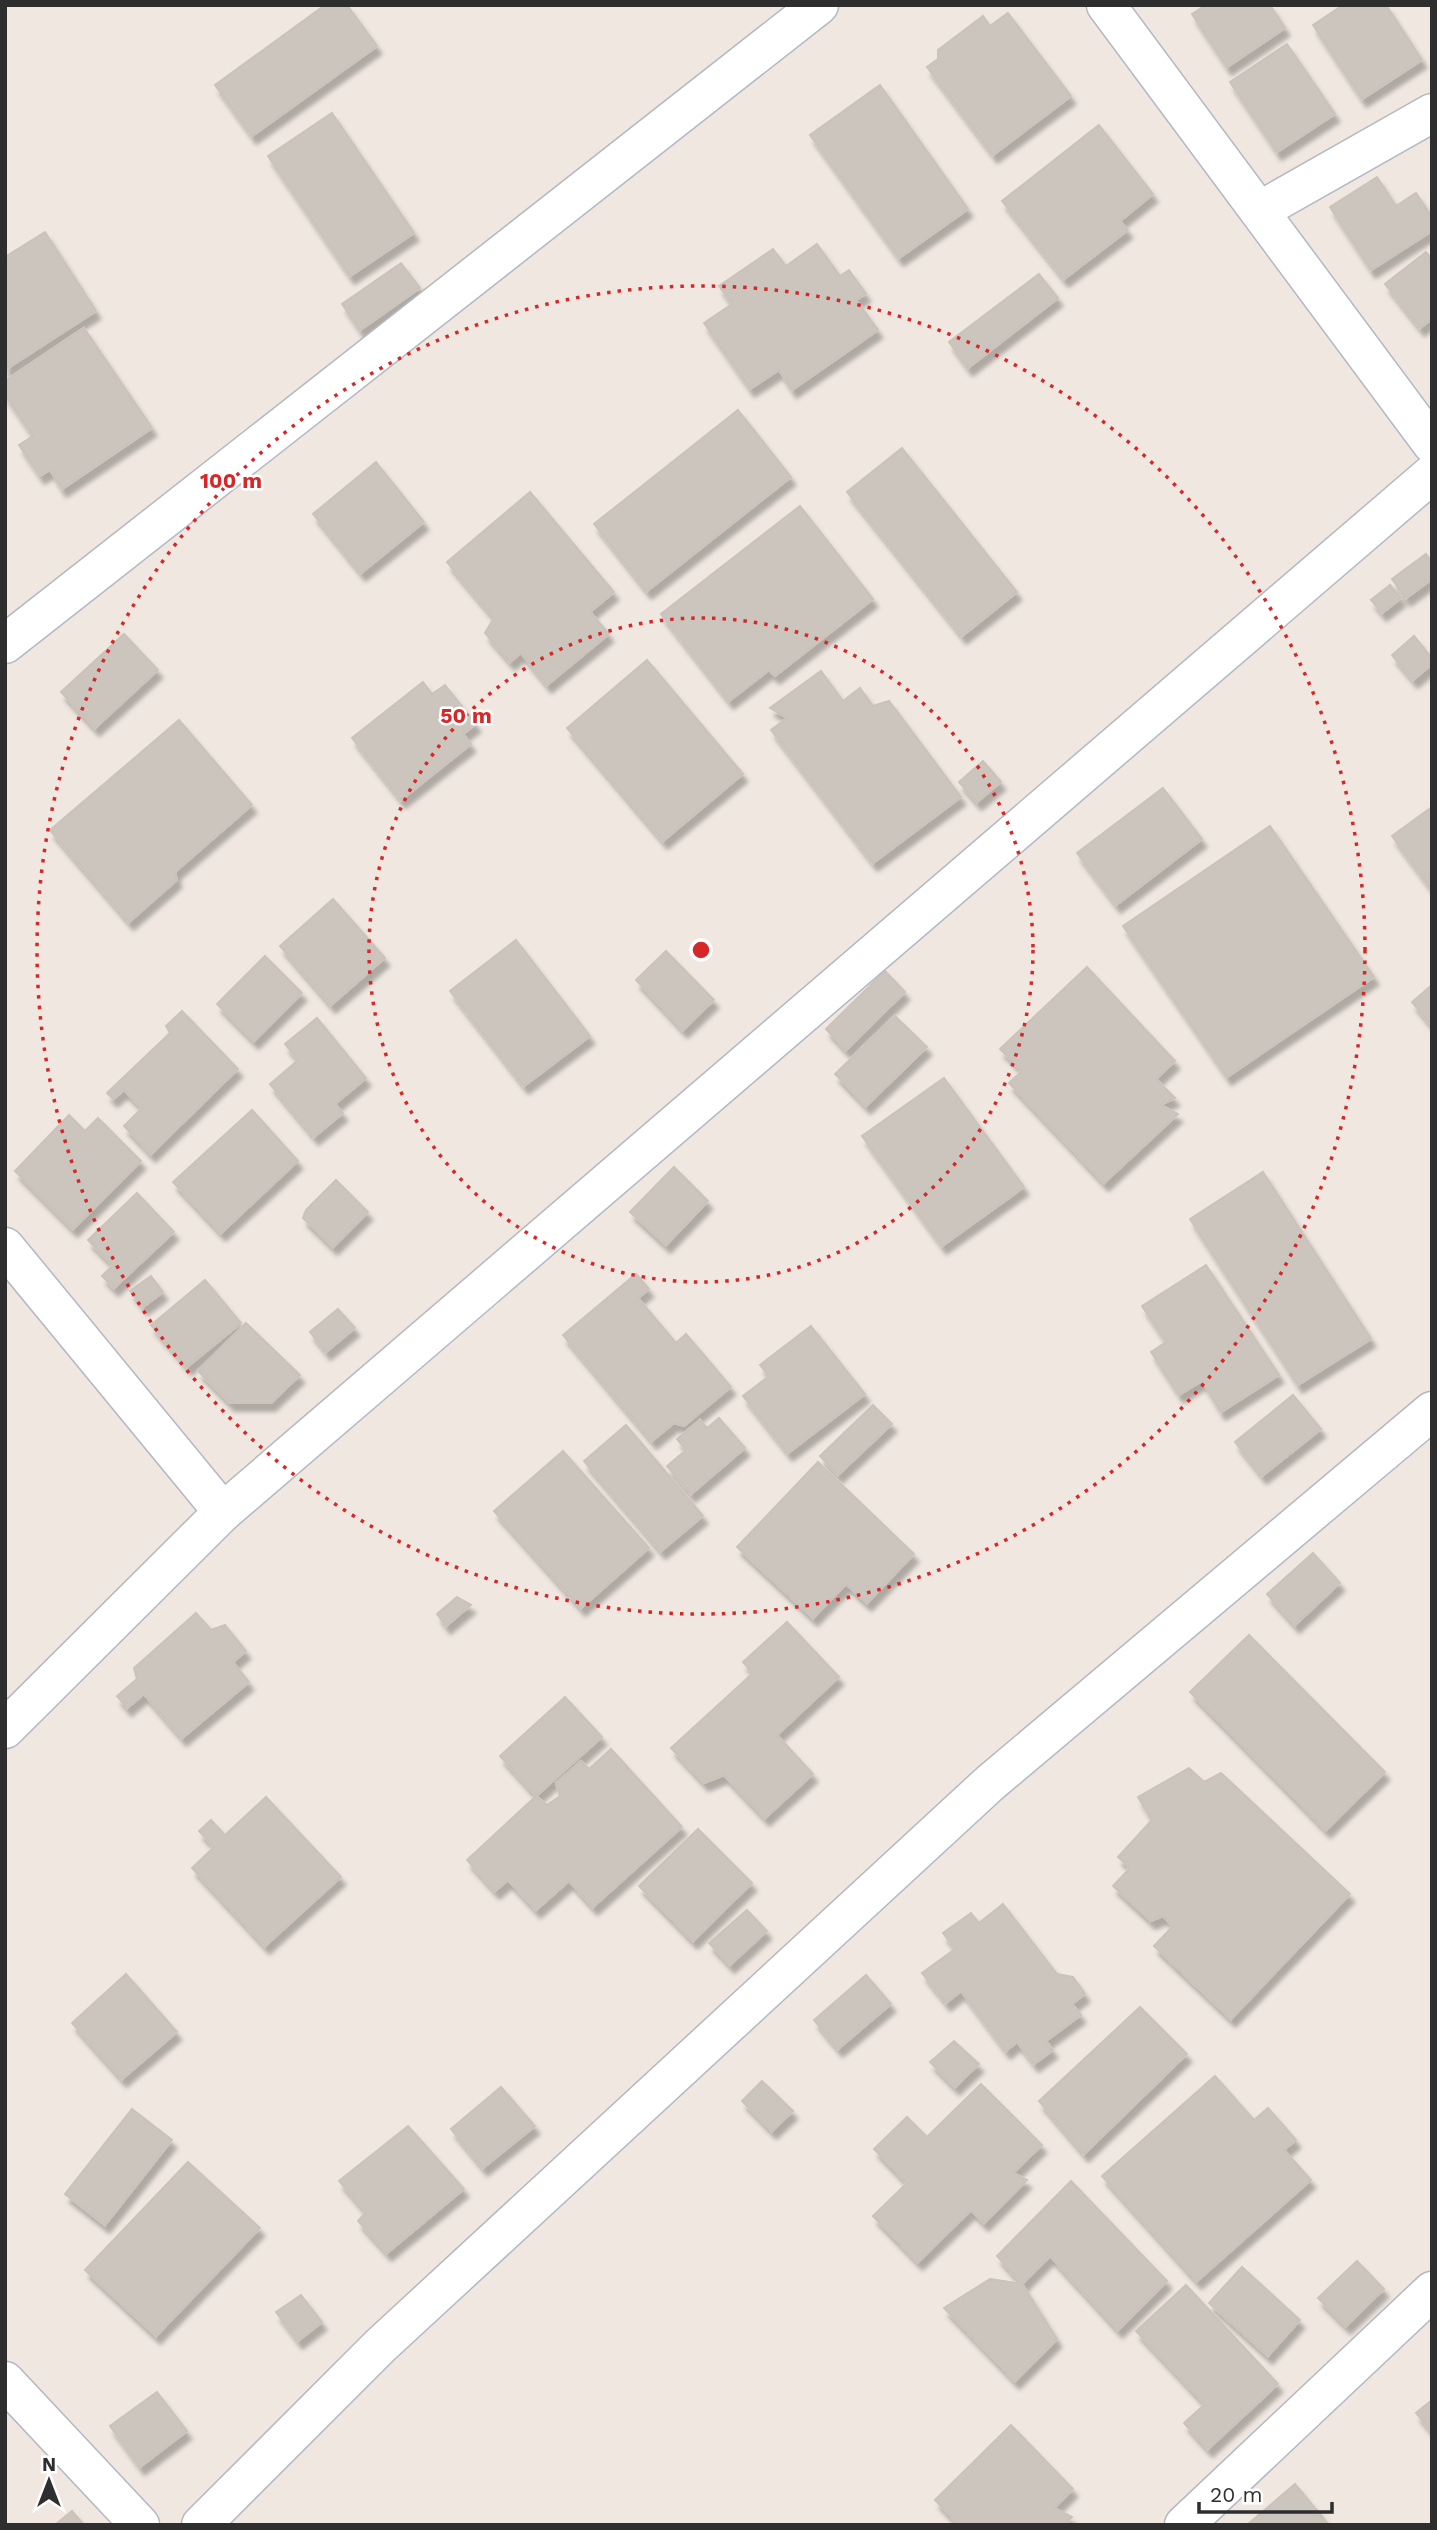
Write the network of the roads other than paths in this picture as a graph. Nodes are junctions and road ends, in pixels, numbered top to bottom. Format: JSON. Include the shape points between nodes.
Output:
{"nodes":[{"id":1,"x":819,"y":5,"type":"edge"},
{"id":2,"x":1106,"y":5,"type":"edge"},
{"id":3,"x":1432,"y":113,"type":"edge"},
{"id":4,"x":1261,"y":210,"type":"junction"},
{"id":5,"x":1432,"y":444,"type":"edge"},
{"id":6,"x":1432,"y":474,"type":"edge"},
{"id":7,"x":5,"y":644,"type":"edge"},
{"id":8,"x":5,"y":1247,"type":"edge"},
{"id":9,"x":1432,"y":1410,"type":"edge"},
{"id":10,"x":223,"y":1512,"type":"junction"},
{"id":11,"x":5,"y":1729,"type":"edge"},
{"id":12,"x":1432,"y":2291,"type":"edge"},
{"id":13,"x":5,"y":2381,"type":"edge"},
{"id":14,"x":140,"y":2525,"type":"edge"},
{"id":15,"x":201,"y":2525,"type":"edge"},
{"id":16,"x":1184,"y":2525,"type":"edge"}],
"edges":[{"from":1,"to":7,"type":"street"},
{"from":2,"to":4,"type":"street"},
{"from":3,"to":4,"type":"street"},
{"from":4,"to":5,"type":"street"},
{"from":6,"to":10,"type":"street"},
{"from":8,"to":10,"type":"street"},
{"from":9,"to":15,"type":"street","via":[[990,1783],[380,2346]]},
{"from":10,"to":11,"type":"street"},
{"from":12,"to":16,"type":"street"},
{"from":13,"to":14,"type":"street"}]}
